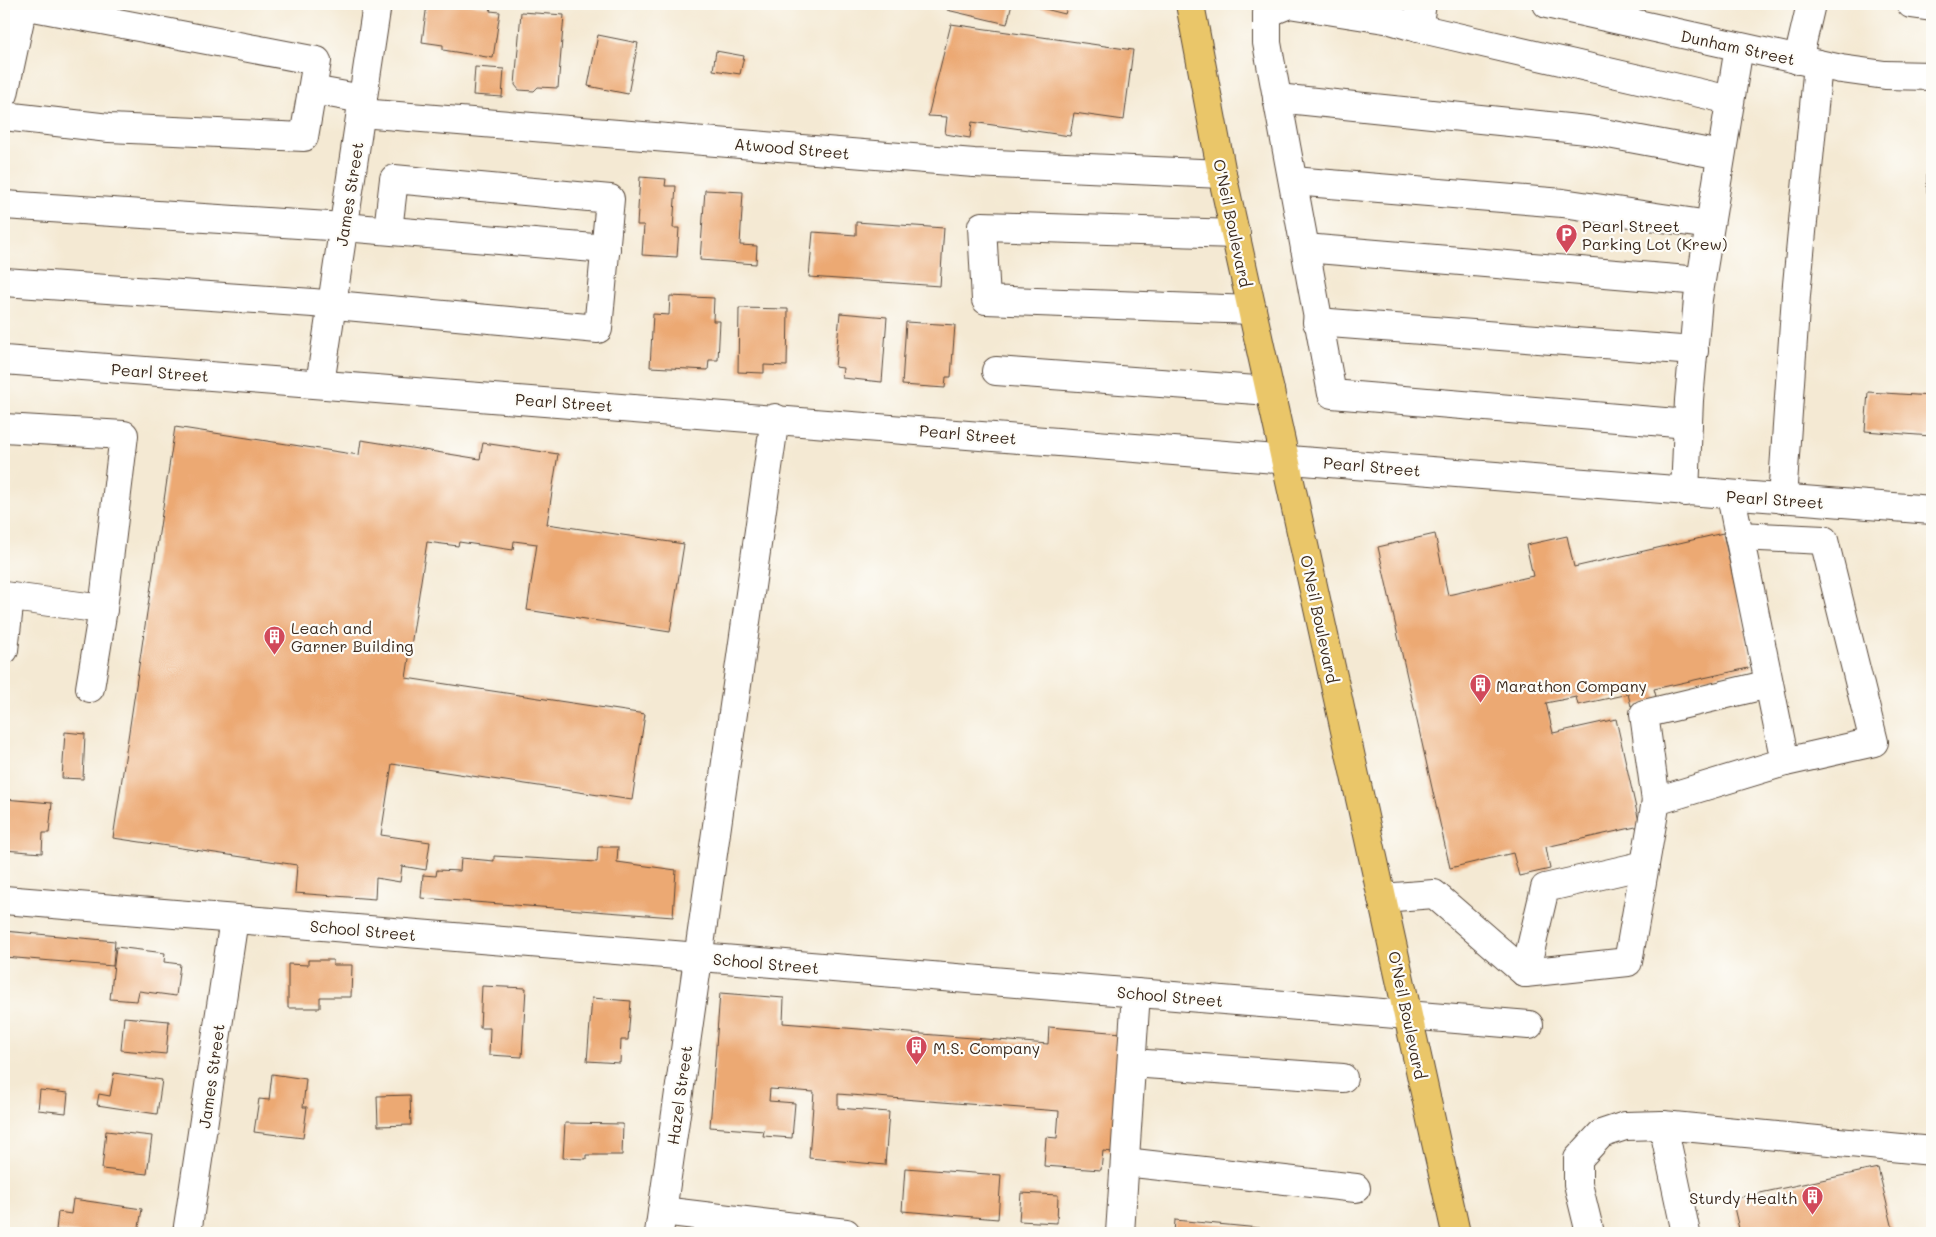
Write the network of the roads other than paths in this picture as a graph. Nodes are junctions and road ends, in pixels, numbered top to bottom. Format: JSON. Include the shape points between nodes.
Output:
{"nodes":[{"id":1,"x":378,"y":4,"type":"edge"},
{"id":2,"x":1190,"y":4,"type":"edge"},
{"id":3,"x":1547,"y":4,"type":"edge"},
{"id":4,"x":1811,"y":4,"type":"edge"},
{"id":5,"x":1910,"y":4,"type":"edge"},
{"id":6,"x":1932,"y":7,"type":"edge"},
{"id":7,"x":1420,"y":16,"type":"edge"},
{"id":8,"x":1739,"y":47,"type":"junction"},
{"id":9,"x":1808,"y":62,"type":"junction"},
{"id":10,"x":1932,"y":76,"type":"edge"},
{"id":11,"x":312,"y":90,"type":"junction"},
{"id":12,"x":4,"y":94,"type":"edge"},
{"id":13,"x":1277,"y":98,"type":"junction"},
{"id":14,"x":1730,"y":100,"type":"junction"},
{"id":15,"x":362,"y":106,"type":"junction"},
{"id":16,"x":4,"y":116,"type":"edge"},
{"id":17,"x":1721,"y":155,"type":"junction"},
{"id":18,"x":1222,"y":174,"type":"junction"},
{"id":19,"x":1292,"y":181,"type":"junction"},
{"id":20,"x":4,"y":205,"type":"edge"},
{"id":21,"x":1710,"y":225,"type":"junction"},
{"id":22,"x":344,"y":227,"type":"junction"},
{"id":23,"x":388,"y":230,"type":"junction"},
{"id":24,"x":1236,"y":234,"type":"junction"},
{"id":25,"x":1306,"y":248,"type":"junction"},
{"id":26,"x":606,"y":249,"type":"junction"},
{"id":27,"x":1700,"y":281,"type":"junction"},
{"id":28,"x":4,"y":282,"type":"edge"},
{"id":29,"x":332,"y":305,"type":"junction"},
{"id":30,"x":1252,"y":310,"type":"junction"},
{"id":31,"x":1317,"y":322,"type":"junction"},
{"id":32,"x":1694,"y":351,"type":"junction"},
{"id":33,"x":4,"y":360,"type":"edge"},
{"id":34,"x":996,"y":371,"type":"dead end"},
{"id":35,"x":320,"y":384,"type":"junction"},
{"id":36,"x":1270,"y":390,"type":"junction"},
{"id":37,"x":774,"y":418,"type":"junction"},
{"id":38,"x":1688,"y":424,"type":"junction"},
{"id":39,"x":4,"y":428,"type":"edge"},
{"id":40,"x":1285,"y":459,"type":"junction"},
{"id":41,"x":1685,"y":492,"type":"junction"},
{"id":42,"x":1731,"y":496,"type":"junction"},
{"id":43,"x":1782,"y":499,"type":"junction"},
{"id":44,"x":1932,"y":510,"type":"edge"},
{"id":45,"x":1739,"y":536,"type":"junction"},
{"id":46,"x":7,"y":596,"type":"edge"},
{"id":47,"x":103,"y":609,"type":"junction"},
{"id":48,"x":4,"y":650,"type":"edge"},
{"id":49,"x":1769,"y":684,"type":"junction"},
{"id":50,"x":90,"y":688,"type":"dead end"},
{"id":51,"x":1786,"y":762,"type":"junction"},
{"id":52,"x":1656,"y":802,"type":"junction"},
{"id":53,"x":1645,"y":866,"type":"junction"},
{"id":54,"x":1382,"y":898,"type":"junction"},
{"id":55,"x":4,"y":900,"type":"edge"},
{"id":56,"x":234,"y":919,"type":"junction"},
{"id":57,"x":700,"y":957,"type":"junction"},
{"id":58,"x":1525,"y":972,"type":"junction"},
{"id":59,"x":1136,"y":993,"type":"junction"},
{"id":60,"x":1408,"y":1016,"type":"junction"},
{"id":61,"x":1529,"y":1025,"type":"dead end"},
{"id":62,"x":1132,"y":1063,"type":"junction"},
{"id":63,"x":1344,"y":1078,"type":"dead end"},
{"id":64,"x":1663,"y":1125,"type":"junction"},
{"id":65,"x":1932,"y":1151,"type":"edge"},
{"id":66,"x":1125,"y":1162,"type":"junction"},
{"id":67,"x":1356,"y":1188,"type":"dead end"},
{"id":68,"x":660,"y":1222,"type":"edge"},
{"id":69,"x":188,"y":1233,"type":"edge"},
{"id":70,"x":846,"y":1233,"type":"edge"},
{"id":71,"x":1120,"y":1233,"type":"edge"},
{"id":72,"x":1456,"y":1233,"type":"edge"},
{"id":73,"x":1590,"y":1233,"type":"edge"},
{"id":74,"x":1686,"y":1233,"type":"edge"}],
"edges":[{"from":1,"to":15,"type":"street","name":"James Street"},
{"from":2,"to":18,"type":"main road","name":"O'Neil Boulevard"},
{"from":3,"to":8,"type":"street","name":"Dunham Street"},
{"from":4,"to":9,"type":"street"},
{"from":5,"to":6,"type":"street"},
{"from":7,"to":13,"type":"street","via":[[1390,20],[1289,4],[1267,13],[1267,43]]},
{"from":7,"to":14,"type":"street"},
{"from":8,"to":9,"type":"street","name":"Dunham Street"},
{"from":8,"to":14,"type":"street"},
{"from":9,"to":10,"type":"street","name":"Dunham Street","via":[[1877,74]]},
{"from":9,"to":43,"type":"street"},
{"from":11,"to":12,"type":"street","via":[[316,61],[23,5]]},
{"from":11,"to":15,"type":"street","name":"Atwood Street"},
{"from":11,"to":16,"type":"street","via":[[304,137],[109,128]]},
{"from":13,"to":17,"type":"street","via":[[1587,130]]},
{"from":13,"to":19,"type":"street"},
{"from":14,"to":17,"type":"street"},
{"from":15,"to":18,"type":"street","name":"Atwood Street","via":[[974,163]]},
{"from":15,"to":22,"type":"street","name":"James Street"},
{"from":17,"to":21,"type":"street"},
{"from":18,"to":24,"type":"main road","name":"O'Neil Boulevard"},
{"from":19,"to":21,"type":"street","via":[[1563,203]]},
{"from":19,"to":25,"type":"street"},
{"from":20,"to":22,"type":"street"},
{"from":21,"to":27,"type":"street"},
{"from":22,"to":23,"type":"street"},
{"from":22,"to":29,"type":"street","name":"James Street"},
{"from":23,"to":26,"type":"street"},
{"from":23,"to":26,"type":"street","via":[[394,178],[610,199]]},
{"from":24,"to":30,"type":"main road","name":"O'Neil Boulevard"},
{"from":24,"to":30,"type":"street","via":[[982,226],[986,300]]},
{"from":25,"to":27,"type":"street"},
{"from":25,"to":31,"type":"street"},
{"from":26,"to":29,"type":"street","via":[[598,329]]},
{"from":27,"to":32,"type":"street"},
{"from":28,"to":29,"type":"street"},
{"from":29,"to":35,"type":"street","name":"James Street"},
{"from":30,"to":36,"type":"main road","name":"O'Neil Boulevard"},
{"from":31,"to":32,"type":"street"},
{"from":31,"to":38,"type":"street","via":[[1332,394]]},
{"from":32,"to":38,"type":"street"},
{"from":33,"to":35,"type":"street","name":"Pearl Street"},
{"from":34,"to":36,"type":"street"},
{"from":35,"to":37,"type":"street","name":"Pearl Street"},
{"from":36,"to":40,"type":"main road","name":"O'Neil Boulevard"},
{"from":37,"to":40,"type":"street","name":"Pearl Street"},
{"from":37,"to":57,"type":"street","name":"Hazel Street"},
{"from":38,"to":41,"type":"street"},
{"from":39,"to":47,"type":"street","via":[[124,435]]},
{"from":40,"to":41,"type":"street","name":"Pearl Street"},
{"from":40,"to":54,"type":"main road","name":"O'Neil Boulevard"},
{"from":41,"to":42,"type":"street","name":"Pearl Street"},
{"from":42,"to":43,"type":"street","name":"Pearl Street"},
{"from":42,"to":45,"type":"street"},
{"from":43,"to":44,"type":"street","name":"Pearl Street"},
{"from":45,"to":49,"type":"street"},
{"from":45,"to":51,"type":"street","via":[[1824,540],[1874,742]]},
{"from":46,"to":47,"type":"street"},
{"from":46,"to":48,"type":"street"},
{"from":47,"to":50,"type":"street"},
{"from":49,"to":51,"type":"street"},
{"from":49,"to":52,"type":"street","via":[[1644,714]]},
{"from":51,"to":52,"type":"street"},
{"from":52,"to":53,"type":"street"},
{"from":53,"to":58,"type":"street","via":[[1545,888]]},
{"from":53,"to":58,"type":"street","via":[[1628,962]]},
{"from":54,"to":58,"type":"street","via":[[1434,894]]},
{"from":54,"to":60,"type":"main road","name":"O'Neil Boulevard"},
{"from":55,"to":56,"type":"street","name":"School Street"},
{"from":56,"to":57,"type":"street","name":"School Street"},
{"from":56,"to":69,"type":"street","name":"James Street"},
{"from":57,"to":59,"type":"street","name":"School Street"},
{"from":57,"to":68,"type":"street","name":"Hazel Street"},
{"from":59,"to":60,"type":"street","name":"School Street"},
{"from":59,"to":62,"type":"street"},
{"from":60,"to":61,"type":"street","name":"School Street"},
{"from":60,"to":72,"type":"main road","name":"O'Neil Boulevard"},
{"from":62,"to":63,"type":"street"},
{"from":62,"to":66,"type":"street"},
{"from":64,"to":65,"type":"street"},
{"from":64,"to":73,"type":"street","via":[[1625,1126],[1601,1134],[1578,1159],[1578,1184]]},
{"from":64,"to":74,"type":"street"},
{"from":66,"to":67,"type":"street"},
{"from":66,"to":71,"type":"street"},
{"from":68,"to":70,"type":"street"}]}
